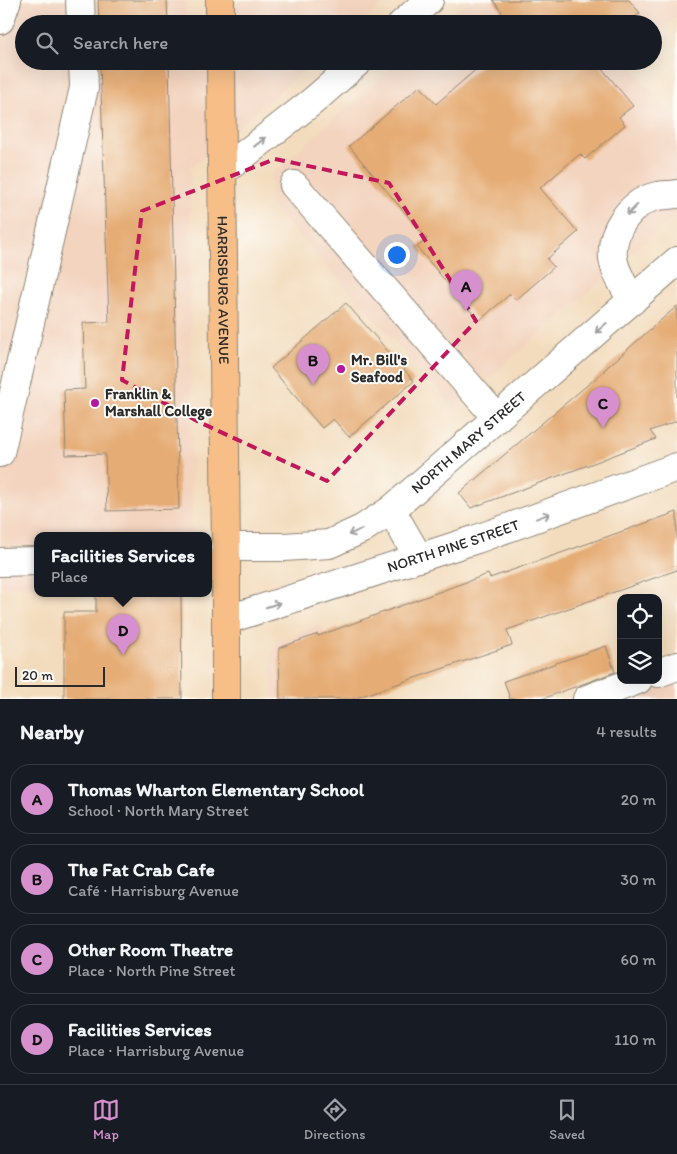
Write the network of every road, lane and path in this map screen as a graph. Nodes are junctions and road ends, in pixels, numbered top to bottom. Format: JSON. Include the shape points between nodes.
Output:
{"nodes":[{"id":1,"x":7,"y":0,"type":"edge"},
{"id":2,"x":80,"y":0,"type":"edge"},
{"id":3,"x":220,"y":0,"type":"edge"},
{"id":4,"x":429,"y":0,"type":"edge"},
{"id":5,"x":81,"y":15,"type":"edge"},
{"id":6,"x":220,"y":15,"type":"edge"},
{"id":7,"x":412,"y":15,"type":"edge"},
{"id":8,"x":0,"y":20,"type":"edge"},
{"id":9,"x":83,"y":70,"type":"edge"},
{"id":10,"x":221,"y":70,"type":"edge"},
{"id":11,"x":349,"y":70,"type":"edge"},
{"id":12,"x":222,"y":172,"type":"junction"},
{"id":13,"x":294,"y":185,"type":"dead end"},
{"id":14,"x":677,"y":194,"type":"edge"},
{"id":15,"x":677,"y":261,"type":"edge"},
{"id":16,"x":632,"y":301,"type":"junction"},
{"id":17,"x":497,"y":418,"type":"junction"},
{"id":18,"x":0,"y":453,"type":"edge"},
{"id":19,"x":677,"y":468,"type":"edge"},
{"id":20,"x":392,"y":510,"type":"junction"},
{"id":21,"x":220,"y":554,"type":"edge"},
{"id":22,"x":419,"y":558,"type":"junction"},
{"id":23,"x":34,"y":561,"type":"edge"},
{"id":24,"x":0,"y":562,"type":"edge"},
{"id":25,"x":226,"y":620,"type":"junction"},
{"id":26,"x":677,"y":666,"type":"edge"},
{"id":27,"x":662,"y":672,"type":"edge"},
{"id":28,"x":627,"y":684,"type":"edge"},
{"id":29,"x":226,"y":699,"type":"edge"},
{"id":30,"x":587,"y":699,"type":"edge"}],
"edges":[{"from":1,"to":8,"type":"street"},
{"from":2,"to":5,"type":"street"},
{"from":3,"to":6,"type":"main road"},
{"from":4,"to":7,"type":"street"},
{"from":9,"to":18,"type":"street","via":[[84,88]]},
{"from":10,"to":12,"type":"main road","name":"HARRISBURG AVENUE"},
{"from":12,"to":11,"type":"street","one_way":true},
{"from":12,"to":21,"type":"main road","name":"HARRISBURG AVENUE"},
{"from":13,"to":17,"type":"street"},
{"from":14,"to":16,"type":"street","one_way":true,"via":[[656,196],[638,204],[622,220],[614,241],[613,258]]},
{"from":15,"to":16,"type":"street","name":"NORTH MARY STREET"},
{"from":16,"to":17,"type":"street","name":"NORTH MARY STREET","one_way":true},
{"from":17,"to":20,"type":"street","name":"NORTH MARY STREET"},
{"from":22,"to":19,"type":"street","name":"NORTH PINE STREET","one_way":true},
{"from":20,"to":21,"type":"street","name":"NORTH MARY STREET","one_way":true,"via":[[362,530],[328,544]]},
{"from":20,"to":22,"type":"street"},
{"from":21,"to":25,"type":"main road","name":"HARRISBURG AVENUE"},
{"from":25,"to":22,"type":"street","name":"NORTH PINE STREET","one_way":true},
{"from":23,"to":24,"type":"street"},
{"from":25,"to":29,"type":"main road","name":"HARRISBURG AVENUE"},
{"from":26,"to":27,"type":"street"},
{"from":28,"to":30,"type":"street"}]}
